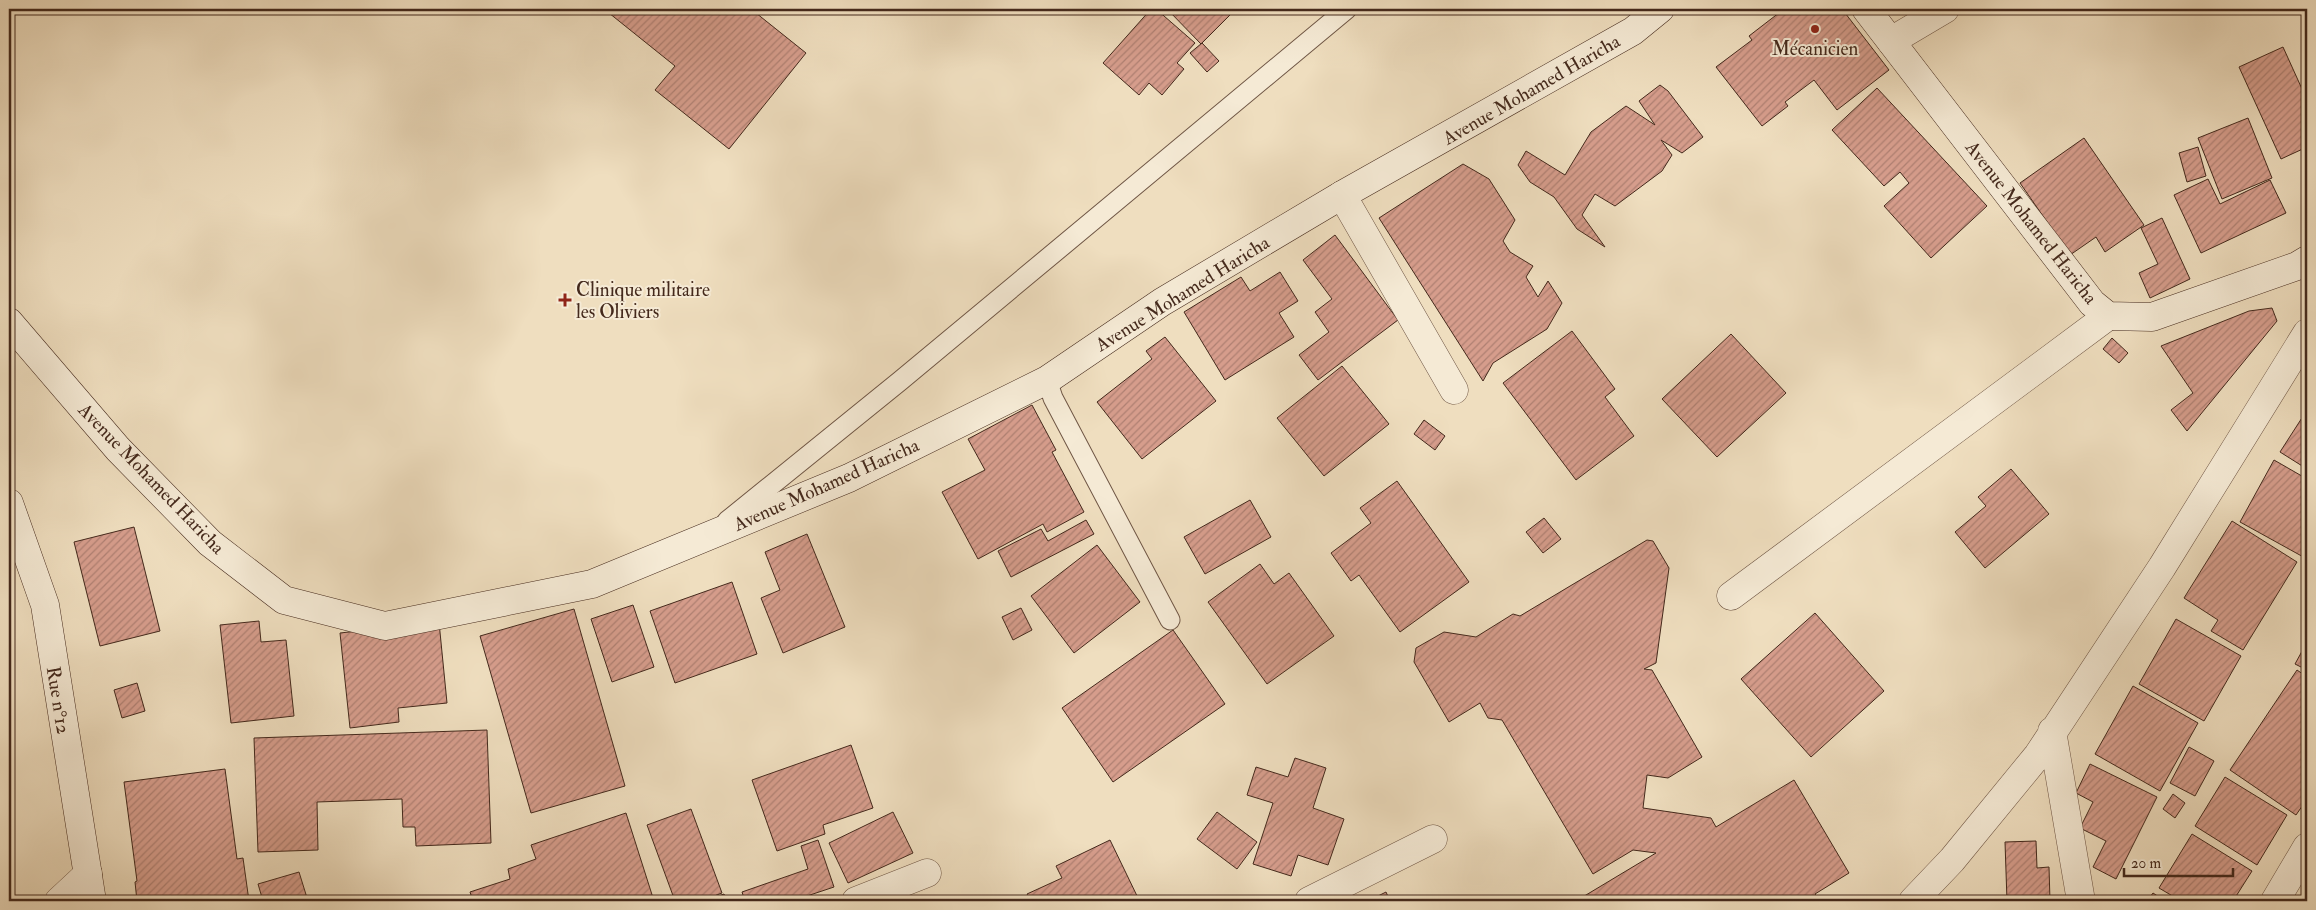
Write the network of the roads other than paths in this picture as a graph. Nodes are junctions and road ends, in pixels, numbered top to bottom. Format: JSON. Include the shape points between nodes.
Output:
{"nodes":[{"id":1,"x":1347,"y":9,"type":"edge"},
{"id":2,"x":1660,"y":9,"type":"edge"},
{"id":3,"x":1866,"y":9,"type":"edge"},
{"id":4,"x":1945,"y":9,"type":"edge"},
{"id":5,"x":1639,"y":20,"type":"edge"},
{"id":6,"x":1891,"y":41,"type":"junction"},
{"id":7,"x":1342,"y":195,"type":"junction"},
{"id":8,"x":2307,"y":260,"type":"edge"},
{"id":9,"x":2108,"y":316,"type":"junction"},
{"id":10,"x":9,"y":322,"type":"edge"},
{"id":11,"x":2307,"y":333,"type":"edge"},
{"id":12,"x":1047,"y":380,"type":"junction"},
{"id":13,"x":1454,"y":390,"type":"dead end"},
{"id":14,"x":9,"y":503,"type":"edge"},
{"id":15,"x":711,"y":534,"type":"junction"},
{"id":16,"x":1731,"y":596,"type":"dead end"},
{"id":17,"x":1170,"y":620,"type":"dead end"},
{"id":18,"x":2052,"y":732,"type":"junction"},
{"id":19,"x":1434,"y":839,"type":"dead end"},
{"id":20,"x":2307,"y":847,"type":"edge"},
{"id":21,"x":928,"y":873,"type":"dead end"},
{"id":22,"x":88,"y":874,"type":"junction"},
{"id":23,"x":58,"y":901,"type":"edge"},
{"id":24,"x":92,"y":901,"type":"edge"},
{"id":25,"x":856,"y":901,"type":"edge"},
{"id":26,"x":1309,"y":901,"type":"edge"},
{"id":27,"x":1913,"y":901,"type":"edge"},
{"id":28,"x":2081,"y":901,"type":"edge"},
{"id":29,"x":2275,"y":901,"type":"edge"}],
"edges":[{"from":1,"to":15,"type":"lane"},
{"from":2,"to":5,"type":"street","name":"Avenue Mohamed Haricha"},
{"from":3,"to":6,"type":"street","name":"Avenue Mohamed Haricha"},
{"from":4,"to":6,"type":"street"},
{"from":5,"to":7,"type":"street","name":"Avenue Mohamed Haricha"},
{"from":6,"to":9,"type":"street","name":"Avenue Mohamed Haricha","via":[[2092,303]]},
{"from":7,"to":12,"type":"street","name":"Avenue Mohamed Haricha","via":[[1162,302]]},
{"from":7,"to":13,"type":"street"},
{"from":8,"to":9,"type":"street","name":"Avenue Mohamed Haricha","via":[[2152,317]]},
{"from":9,"to":16,"type":"street"},
{"from":10,"to":15,"type":"street","name":"Avenue Mohamed Haricha","via":[[118,449],[210,543],[284,600],[385,626],[592,584]]},
{"from":11,"to":18,"type":"street","via":[[2162,567]]},
{"from":12,"to":15,"type":"street","name":"Avenue Mohamed Haricha","via":[[849,478]]},
{"from":12,"to":17,"type":"lane"},
{"from":14,"to":22,"type":"street","name":"Rue n°12","via":[[45,605]]},
{"from":18,"to":27,"type":"street","via":[[2038,755],[1952,860]]},
{"from":18,"to":28,"type":"street"},
{"from":19,"to":26,"type":"street"},
{"from":20,"to":29,"type":"street"},
{"from":21,"to":25,"type":"street"},
{"from":22,"to":23,"type":"street"},
{"from":22,"to":24,"type":"street","name":"Rue n°12"}]}
